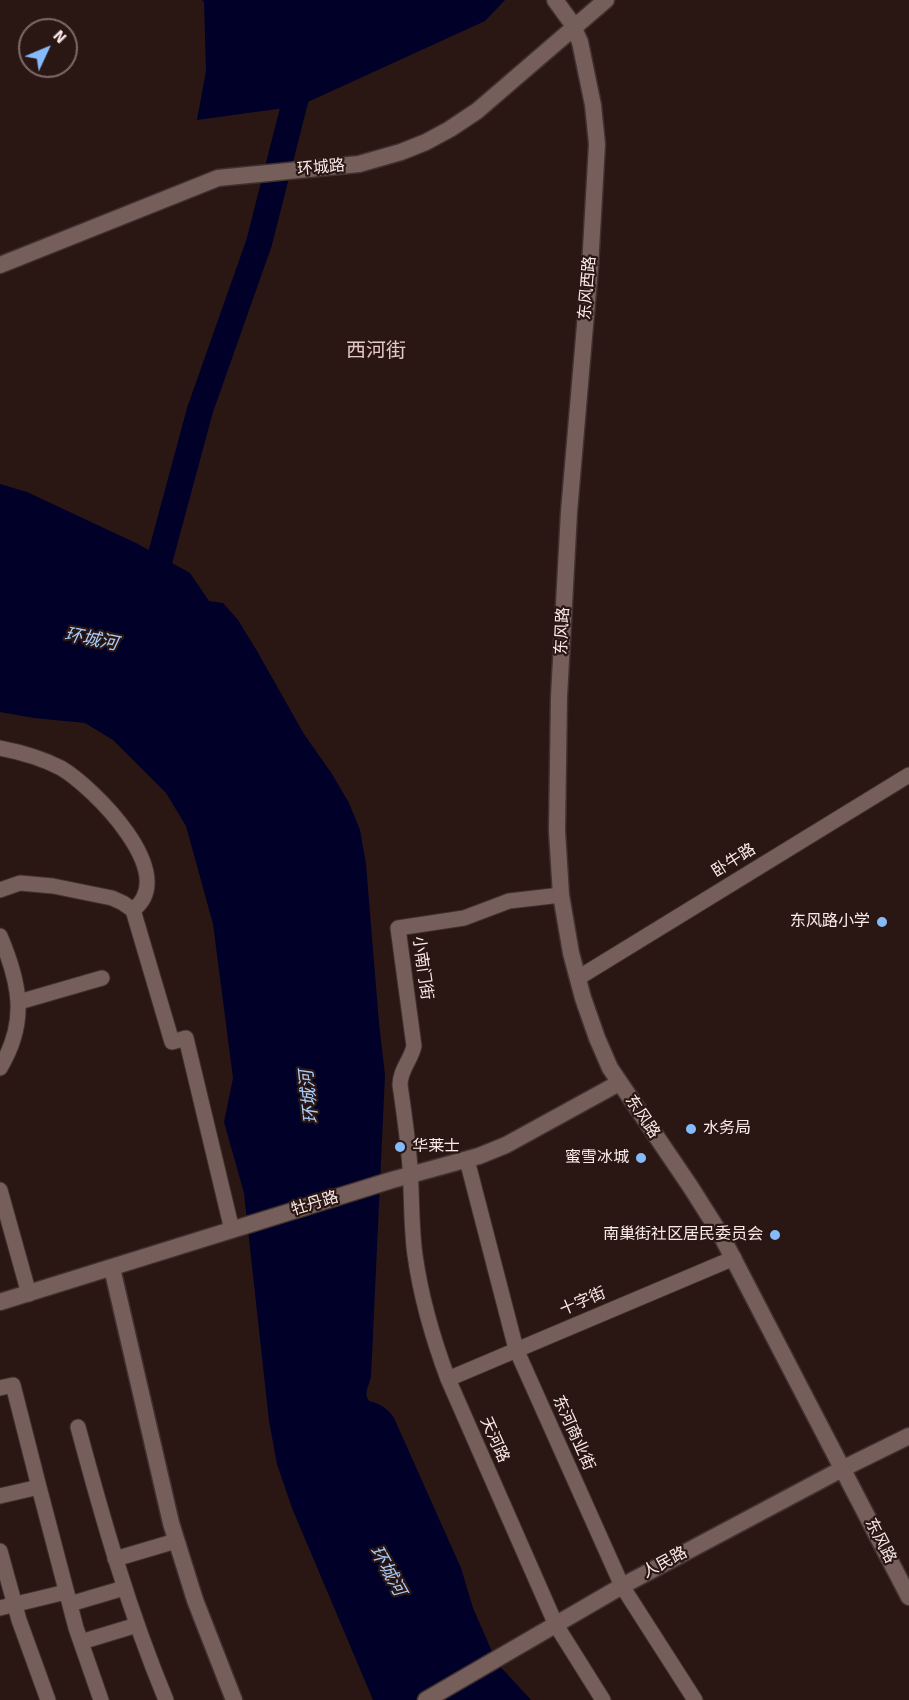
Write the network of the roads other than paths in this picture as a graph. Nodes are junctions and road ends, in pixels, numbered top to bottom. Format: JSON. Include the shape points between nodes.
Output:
{"nodes":[{"id":1,"x":555,"y":0,"type":"edge"},
{"id":2,"x":606,"y":0,"type":"edge"},
{"id":3,"x":573,"y":27,"type":"junction"},
{"id":4,"x":0,"y":265,"type":"edge"},
{"id":5,"x":565,"y":585,"type":"joint"},
{"id":6,"x":0,"y":748,"type":"edge"},
{"id":7,"x":909,"y":775,"type":"edge"},
{"id":8,"x":0,"y":890,"type":"edge"},
{"id":9,"x":561,"y":895,"type":"junction"},
{"id":10,"x":133,"y":910,"type":"junction"},
{"id":11,"x":0,"y":936,"type":"edge"},
{"id":12,"x":102,"y":978,"type":"dead end"},
{"id":13,"x":578,"y":978,"type":"junction"},
{"id":14,"x":19,"y":1002,"type":"junction"},
{"id":15,"x":0,"y":1068,"type":"edge"},
{"id":16,"x":619,"y":1083,"type":"junction"},
{"id":17,"x":467,"y":1160,"type":"junction"},
{"id":18,"x":410,"y":1175,"type":"junction"},
{"id":19,"x":0,"y":1190,"type":"edge"},
{"id":20,"x":232,"y":1230,"type":"junction"},
{"id":21,"x":734,"y":1258,"type":"junction"},
{"id":22,"x":112,"y":1268,"type":"junction"},
{"id":23,"x":28,"y":1294,"type":"junction"},
{"id":24,"x":0,"y":1302,"type":"edge"},
{"id":25,"x":516,"y":1349,"type":"junction"},
{"id":26,"x":448,"y":1379,"type":"junction"},
{"id":27,"x":0,"y":1388,"type":"edge"},
{"id":28,"x":78,"y":1427,"type":"dead end"},
{"id":29,"x":909,"y":1436,"type":"edge"},
{"id":30,"x":842,"y":1469,"type":"junction"},
{"id":31,"x":39,"y":1487,"type":"junction"},
{"id":32,"x":0,"y":1496,"type":"edge"},
{"id":33,"x":176,"y":1541,"type":"junction"},
{"id":34,"x":0,"y":1551,"type":"edge"},
{"id":35,"x":115,"y":1559,"type":"junction"},
{"id":36,"x":622,"y":1586,"type":"junction"},
{"id":37,"x":124,"y":1588,"type":"junction"},
{"id":38,"x":909,"y":1597,"type":"edge"},
{"id":39,"x":68,"y":1598,"type":"junction"},
{"id":40,"x":7,"y":1606,"type":"edge"},
{"id":41,"x":136,"y":1625,"type":"junction"},
{"id":42,"x":556,"y":1625,"type":"junction"},
{"id":43,"x":81,"y":1642,"type":"junction"},
{"id":44,"x":48,"y":1700,"type":"edge"},
{"id":45,"x":101,"y":1700,"type":"edge"},
{"id":46,"x":166,"y":1700,"type":"edge"},
{"id":47,"x":234,"y":1700,"type":"edge"},
{"id":48,"x":426,"y":1700,"type":"edge"},
{"id":49,"x":603,"y":1700,"type":"edge"},
{"id":50,"x":695,"y":1700,"type":"edge"}],
"edges":[{"from":1,"to":3,"type":"street","name":"东风西路"},
{"from":2,"to":3,"type":"street","name":"环城路"},
{"from":3,"to":4,"type":"street","name":"环城路","via":[[489,102],[426,142],[359,164],[218,178]]},
{"from":3,"to":5,"type":"street","name":"东风西路","via":[[589,80],[597,144]]},
{"from":5,"to":9,"type":"street","name":"东风路","via":[[557,785]]},
{"from":6,"to":10,"type":"street","via":[[38,758],[68,773],[123,827],[139,854],[147,880],[144,898]]},
{"from":7,"to":13,"type":"street","name":"卧牛路"},
{"from":8,"to":10,"type":"street","via":[[20,883],[53,886],[112,898]]},
{"from":9,"to":13,"type":"street","name":"东风路"},
{"from":9,"to":18,"type":"street","name":"小南门街","via":[[509,901],[464,918],[398,928],[414,1041],[400,1081]]},
{"from":10,"to":20,"type":"street","via":[[172,1042],[186,1038]]},
{"from":11,"to":14,"type":"street","via":[[15,977]]},
{"from":12,"to":14,"type":"street"},
{"from":13,"to":16,"type":"street","name":"东风路","via":[[597,1038]]},
{"from":14,"to":15,"type":"street","via":[[18,1024]]},
{"from":16,"to":17,"type":"street","name":"牡丹路","via":[[506,1145]]},
{"from":16,"to":21,"type":"street","name":"东风路","via":[[696,1194]]},
{"from":17,"to":18,"type":"street","name":"牡丹路"},
{"from":17,"to":25,"type":"street","name":"东河商业街"},
{"from":18,"to":20,"type":"street","name":"牡丹路"},
{"from":18,"to":26,"type":"street","name":"天河路","via":[[418,1273],[433,1338]]},
{"from":19,"to":23,"type":"street"},
{"from":20,"to":22,"type":"street","name":"牡丹路"},
{"from":21,"to":25,"type":"street","name":"十字街"},
{"from":21,"to":30,"type":"street","name":"东风路"},
{"from":22,"to":23,"type":"street","name":"牡丹路"},
{"from":22,"to":33,"type":"street"},
{"from":23,"to":24,"type":"street","name":"牡丹路"},
{"from":25,"to":26,"type":"street","name":"十字街"},
{"from":25,"to":36,"type":"street","name":"东河商业街"},
{"from":26,"to":42,"type":"street","name":"天河路"},
{"from":27,"to":31,"type":"street","via":[[13,1385]]},
{"from":28,"to":35,"type":"street"},
{"from":29,"to":30,"type":"street","name":"人民路"},
{"from":30,"to":36,"type":"street","name":"人民路"},
{"from":30,"to":38,"type":"street","name":"东风路"},
{"from":31,"to":32,"type":"street"},
{"from":31,"to":39,"type":"street"},
{"from":33,"to":35,"type":"street"},
{"from":33,"to":47,"type":"street"},
{"from":34,"to":40,"type":"street"},
{"from":35,"to":37,"type":"street"},
{"from":36,"to":42,"type":"street","name":"人民路"},
{"from":36,"to":50,"type":"street","name":"东河商业街"},
{"from":37,"to":39,"type":"street"},
{"from":37,"to":41,"type":"street"},
{"from":39,"to":40,"type":"street"},
{"from":39,"to":43,"type":"street"},
{"from":40,"to":44,"type":"street"},
{"from":41,"to":43,"type":"street"},
{"from":41,"to":46,"type":"street"},
{"from":42,"to":48,"type":"street","name":"人民路"},
{"from":42,"to":49,"type":"street","name":"天河路"},
{"from":43,"to":45,"type":"street"}]}
